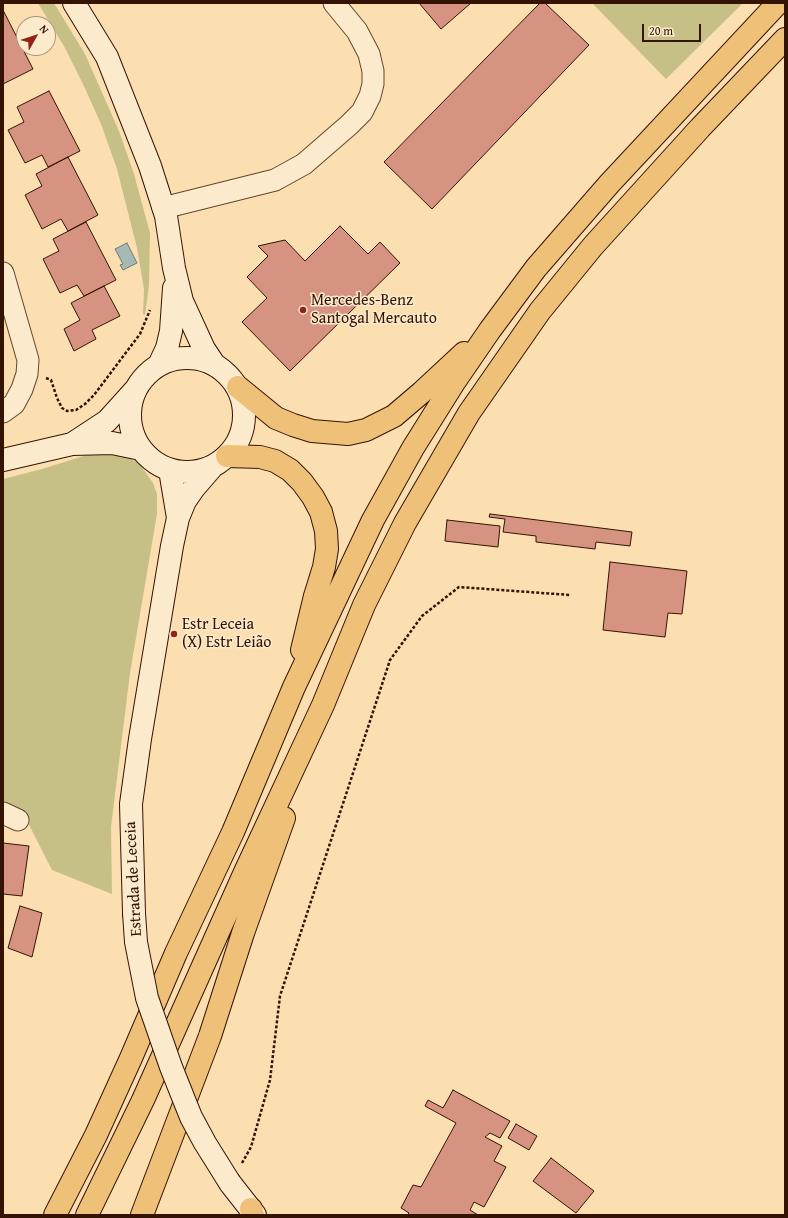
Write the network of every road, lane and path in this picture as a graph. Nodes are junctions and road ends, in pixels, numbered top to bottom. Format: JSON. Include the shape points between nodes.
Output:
{"nodes":[{"id":1,"x":74,"y":3,"type":"edge"},
{"id":2,"x":334,"y":3,"type":"edge"},
{"id":3,"x":778,"y":3,"type":"edge"},
{"id":4,"x":785,"y":39,"type":"edge"},
{"id":5,"x":163,"y":208,"type":"junction"},
{"id":6,"x":174,"y":268,"type":"junction"},
{"id":7,"x":3,"y":273,"type":"edge"},
{"id":8,"x":151,"y":303,"type":"dead end"},
{"id":9,"x":490,"y":330,"type":"junction"},
{"id":10,"x":160,"y":363,"type":"junction"},
{"id":11,"x":214,"y":364,"type":"junction"},
{"id":12,"x":28,"y":374,"type":"junction"},
{"id":13,"x":238,"y":387,"type":"junction"},
{"id":14,"x":136,"y":389,"type":"junction"},
{"id":15,"x":3,"y":412,"type":"edge"},
{"id":16,"x":72,"y":444,"type":"junction"},
{"id":17,"x":141,"y":449,"type":"junction"},
{"id":18,"x":3,"y":460,"type":"edge"},
{"id":19,"x":220,"y":461,"type":"junction"},
{"id":20,"x":170,"y":470,"type":"junction"},
{"id":21,"x":178,"y":518,"type":"junction"},
{"id":22,"x":570,"y":595,"type":"dead end"},
{"id":23,"x":294,"y":687,"type":"junction"},
{"id":24,"x":323,"y":705,"type":"junction"},
{"id":25,"x":230,"y":1183,"type":"junction"},
{"id":26,"x":253,"y":1213,"type":"edge"},
{"id":27,"x":55,"y":1215,"type":"edge"},
{"id":28,"x":87,"y":1215,"type":"edge"},
{"id":29,"x":142,"y":1215,"type":"edge"}],
"edges":[{"from":1,"to":5,"type":"street","via":[[107,57],[150,166]]},
{"from":2,"to":5,"type":"street","via":[[357,31],[369,54],[373,84],[362,112],[304,164],[275,180]]},
{"from":3,"to":9,"type":"main road","via":[[585,211],[536,268]]},
{"from":4,"to":24,"type":"main road","via":[[593,246],[515,346],[469,413],[405,523],[364,605]]},
{"from":5,"to":6,"type":"street"},
{"from":6,"to":10,"type":"street","via":[[171,331]]},
{"from":6,"to":11,"type":"street","via":[[182,301],[204,349]]},
{"from":7,"to":12,"type":"street","via":[[28,360]]},
{"from":8,"to":12,"type":"path","via":[[140,334],[94,395],[76,410],[67,411],[62,408],[51,380]]},
{"from":9,"to":13,"type":"main road","via":[[394,416],[366,430],[348,434],[329,433],[293,425],[276,418]]},
{"from":9,"to":23,"type":"main road","via":[[455,381],[373,520]]},
{"from":10,"to":11,"type":"street","via":[[188,357]]},
{"from":10,"to":14,"type":"street","via":[[146,374]]},
{"from":11,"to":13,"type":"street","via":[[224,370]]},
{"from":12,"to":15,"type":"street","via":[[14,404]]},
{"from":13,"to":19,"type":"street","via":[[244,401],[243,431],[237,445]]},
{"from":14,"to":16,"type":"street","via":[[107,421]]},
{"from":14,"to":17,"type":"street","via":[[131,404],[130,420],[133,435]]},
{"from":16,"to":17,"type":"street","via":[[112,443]]},
{"from":16,"to":18,"type":"street"},
{"from":17,"to":20,"type":"street","via":[[154,462]]},
{"from":19,"to":20,"type":"street","via":[[200,471]]},
{"from":19,"to":21,"type":"street","name":"Estrada de Leceia","via":[[194,488]]},
{"from":19,"to":23,"type":"main road","via":[[260,457],[275,461],[290,470],[302,482],[321,512],[327,549]]},
{"from":20,"to":21,"type":"street","name":"Estrada de Leceia"},
{"from":21,"to":25,"type":"street","name":"Estrada de Leceia","bridge":true,"via":[[130,804],[136,942],[147,998],[171,1067],[205,1143]]},
{"from":22,"to":25,"type":"path","via":[[459,587],[422,616],[390,660],[280,996],[270,1080],[251,1147]]},
{"from":23,"to":27,"type":"main road","via":[[233,832],[176,953],[131,1058],[96,1135]]},
{"from":24,"to":28,"type":"main road","via":[[254,851],[143,1100]]},
{"from":24,"to":29,"type":"main road","via":[[210,1036]]},
{"from":25,"to":26,"type":"street","name":"Estrada de Leceia"}]}
